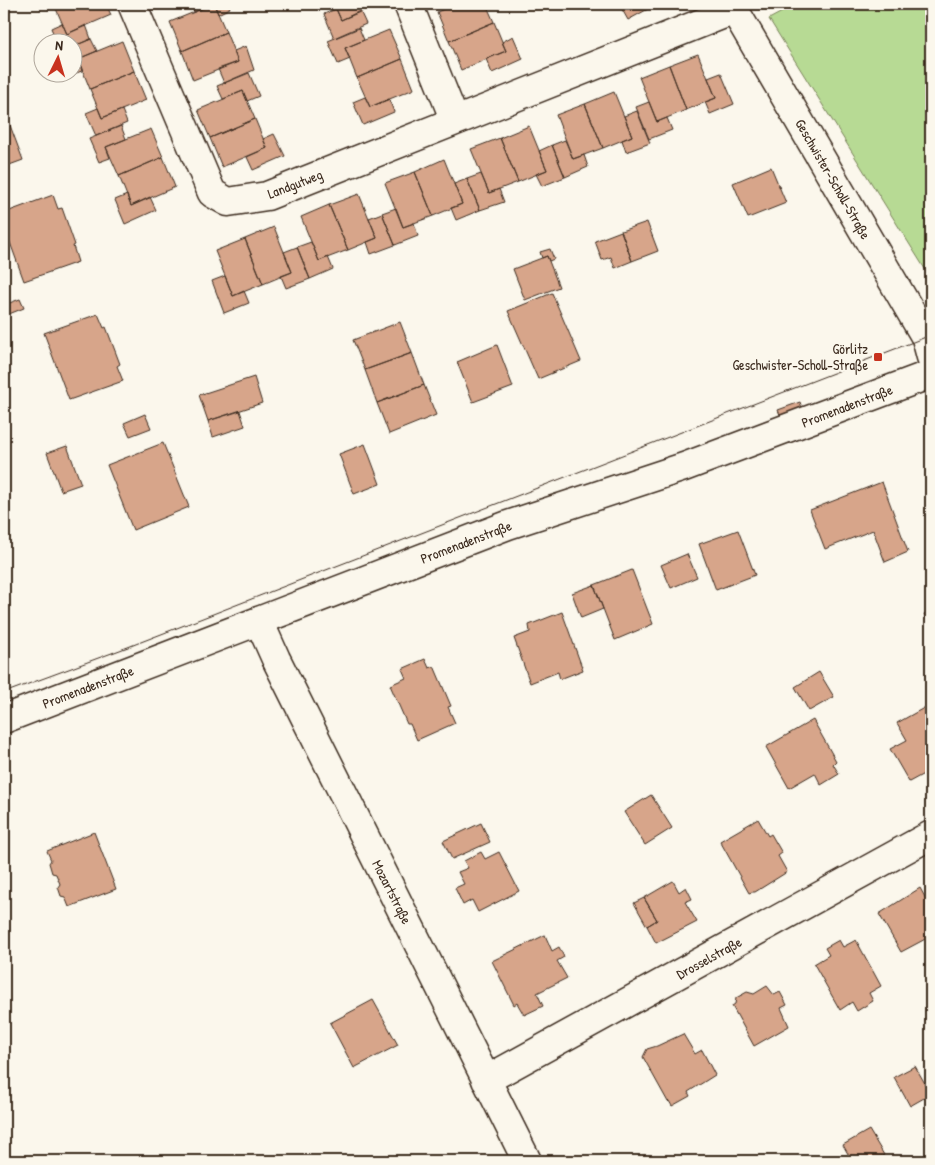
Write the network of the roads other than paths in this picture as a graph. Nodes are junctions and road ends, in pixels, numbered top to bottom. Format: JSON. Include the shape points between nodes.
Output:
{"nodes":[{"id":1,"x":132,"y":4,"type":"edge"},
{"id":2,"x":408,"y":4,"type":"edge"},
{"id":3,"x":732,"y":7,"type":"edge"},
{"id":4,"x":455,"y":121,"type":"junction"},
{"id":5,"x":931,"y":357,"type":"edge"},
{"id":6,"x":931,"y":374,"type":"edge"},
{"id":7,"x":259,"y":621,"type":"junction"},
{"id":8,"x":4,"y":719,"type":"edge"},
{"id":9,"x":931,"y":836,"type":"edge"},
{"id":10,"x":486,"y":1080,"type":"junction"},
{"id":11,"x":527,"y":1161,"type":"edge"}],
"edges":[{"from":1,"to":4,"type":"street","name":"Landgutweg","via":[[212,192],[228,202],[267,196]]},
{"from":2,"to":4,"type":"street"},
{"from":3,"to":4,"type":"street","name":"Landgutweg"},
{"from":3,"to":5,"type":"street","name":"Geschwister-Scholl-Straße","via":[[926,338]]},
{"from":6,"to":7,"type":"street","name":"Promenadenstraße","via":[[676,470],[508,525]]},
{"from":7,"to":8,"type":"street","name":"Promenadenstraße"},
{"from":7,"to":10,"type":"street","name":"Mozartstraße"},
{"from":9,"to":10,"type":"street","name":"Drosselstraße"},
{"from":10,"to":11,"type":"street","name":"Mozartstraße"}]}
